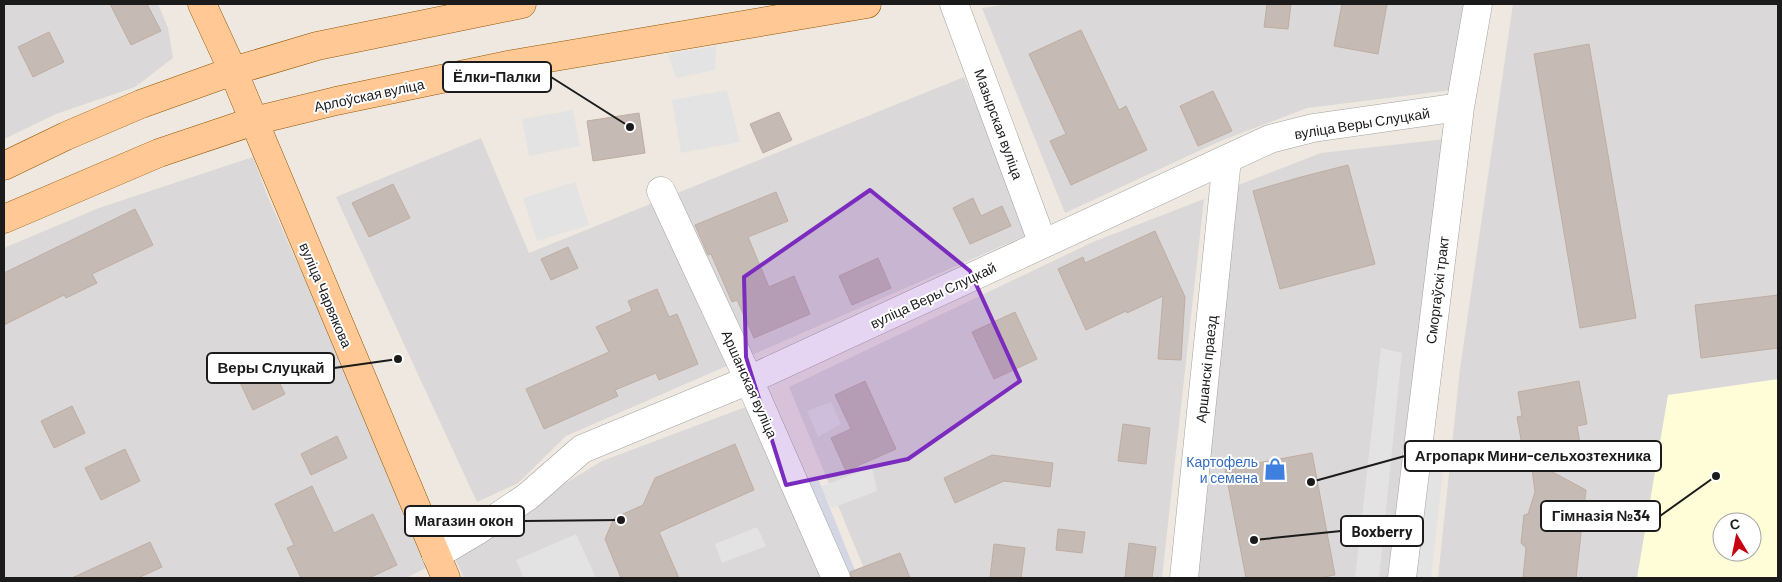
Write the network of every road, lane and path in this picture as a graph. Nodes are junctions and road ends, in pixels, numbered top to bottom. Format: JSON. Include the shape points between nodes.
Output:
{"nodes":[{"id":1,"x":202,"y":4,"type":"edge"},
{"id":2,"x":522,"y":4,"type":"edge"},
{"id":3,"x":867,"y":4,"type":"edge"},
{"id":4,"x":954,"y":4,"type":"edge"},
{"id":5,"x":1478,"y":4,"type":"edge"},
{"id":6,"x":233,"y":71,"type":"junction"},
{"id":7,"x":1460,"y":108,"type":"junction"},
{"id":8,"x":254,"y":122,"type":"junction"},
{"id":9,"x":1227,"y":159,"type":"junction"},
{"id":10,"x":4,"y":166,"type":"edge"},
{"id":11,"x":661,"y":191,"type":"dead end"},
{"id":12,"x":4,"y":219,"type":"edge"},
{"id":13,"x":1044,"y":244,"type":"junction"},
{"id":14,"x":749,"y":380,"type":"junction"},
{"id":15,"x":442,"y":572,"type":"edge"},
{"id":16,"x":836,"y":578,"type":"edge"},
{"id":17,"x":1184,"y":578,"type":"edge"},
{"id":18,"x":1402,"y":578,"type":"edge"}],
"edges":[{"from":1,"to":6,"type":"main road","name":"вуліца Чарвякова"},
{"from":2,"to":6,"type":"main road","via":[[317,46]]},
{"from":3,"to":8,"type":"main road","name":"Арлоўская вуліца","via":[[513,64],[336,101]]},
{"from":4,"to":13,"type":"street","name":"Мазырская вуліца"},
{"from":5,"to":7,"type":"street","name":"Сморгаўскі тракт"},
{"from":6,"to":8,"type":"main road","name":"вуліца Чарвякова"},
{"from":6,"to":10,"type":"main road","via":[[141,104]]},
{"from":7,"to":9,"type":"street","name":"вуліца Веры Слуцкай","via":[[1313,128],[1270,140]]},
{"from":7,"to":18,"type":"street","name":"Сморгаўскі тракт"},
{"from":8,"to":12,"type":"main road","name":"Арлоўская вуліца","via":[[159,153]]},
{"from":8,"to":15,"type":"main road","name":"вуліца Чарвякова"},
{"from":9,"to":13,"type":"street","name":"вуліца Веры Слуцкай"},
{"from":9,"to":17,"type":"street","name":"Аршанскі праезд"},
{"from":11,"to":14,"type":"street","name":"Аршанская вуліца"},
{"from":13,"to":14,"type":"street","name":"вуліца Веры Слуцкай"},
{"from":14,"to":15,"type":"street","name":"вуліца Веры Слуцкай","via":[[582,449],[527,497],[478,530]]},
{"from":14,"to":16,"type":"street","name":"Аршанская вуліца"}]}
